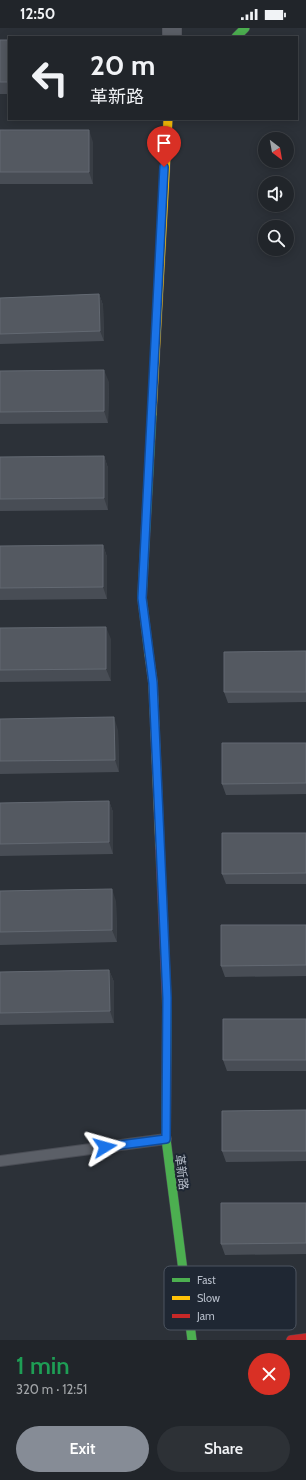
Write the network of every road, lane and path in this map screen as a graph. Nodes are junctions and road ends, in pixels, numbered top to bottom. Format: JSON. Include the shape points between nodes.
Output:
{"nodes":[{"id":1,"x":245,"y":28,"type":"edge"},
{"id":2,"x":237,"y":36,"type":"edge"},
{"id":3,"x":168,"y":120,"type":"edge"},
{"id":4,"x":166,"y":1139,"type":"junction"},
{"id":5,"x":0,"y":1161,"type":"edge"},
{"id":6,"x":182,"y":1266,"type":"edge"},
{"id":7,"x":191,"y":1330,"type":"edge"},
{"id":8,"x":306,"y":1338,"type":"edge"},
{"id":9,"x":192,"y":1340,"type":"edge"},
{"id":10,"x":291,"y":1340,"type":"edge"}],
"edges":[{"from":1,"to":2,"type":"street"},
{"from":3,"to":4,"type":"street","name":"革新路","via":[[142,598],[153,683],[167,998]]},
{"from":4,"to":5,"type":"lane"},
{"from":4,"to":6,"type":"street","name":"革新路"},
{"from":7,"to":9,"type":"street","name":"革新路"},
{"from":8,"to":10,"type":"street"}]}
